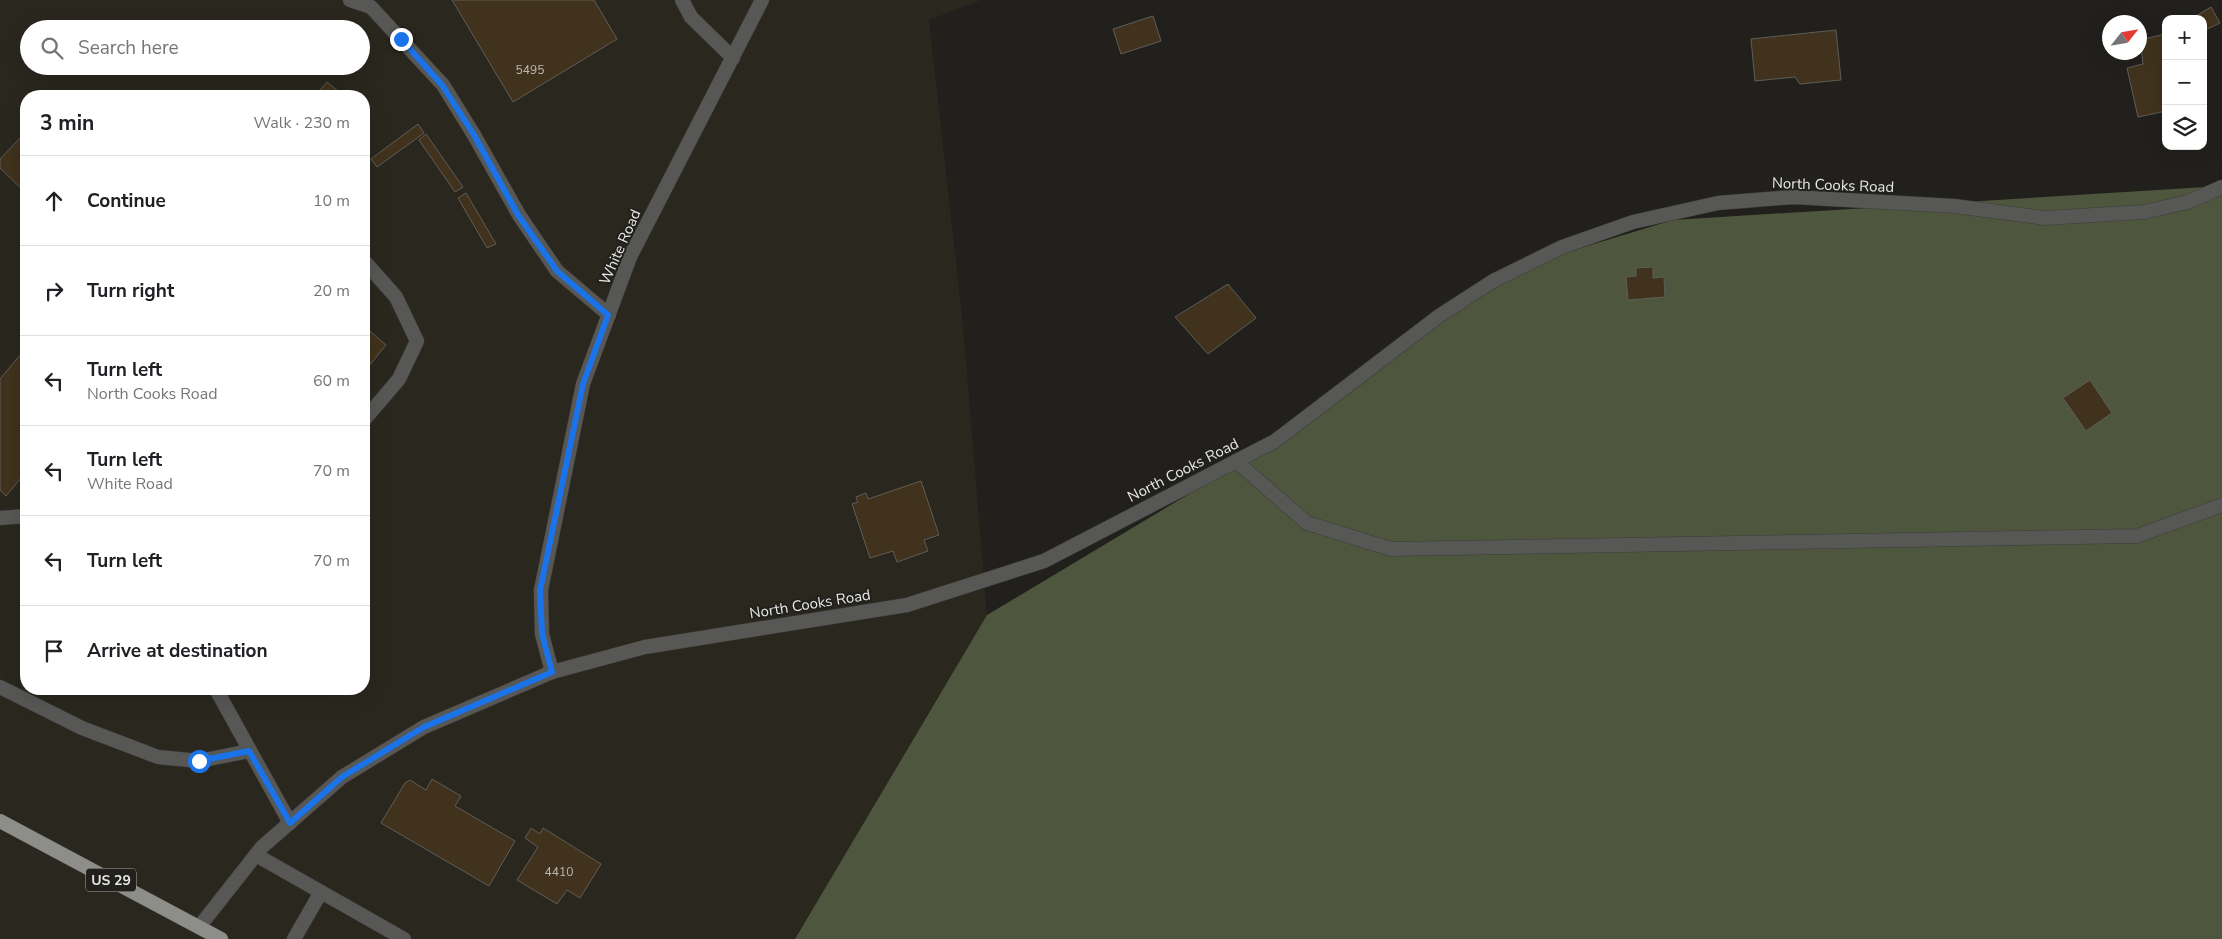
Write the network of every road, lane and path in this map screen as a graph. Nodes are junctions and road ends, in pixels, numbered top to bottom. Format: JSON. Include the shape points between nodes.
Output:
{"nodes":[{"id":1,"x":350,"y":0,"type":"edge"},
{"id":2,"x":682,"y":0,"type":"edge"},
{"id":3,"x":762,"y":0,"type":"edge"},
{"id":4,"x":733,"y":58,"type":"junction"},
{"id":5,"x":2222,"y":187,"type":"edge"},
{"id":6,"x":370,"y":268,"type":"edge"},
{"id":7,"x":608,"y":315,"type":"junction"},
{"id":8,"x":370,"y":413,"type":"edge"},
{"id":9,"x":1236,"y":461,"type":"junction"},
{"id":10,"x":2222,"y":505,"type":"edge"},
{"id":11,"x":20,"y":516,"type":"edge"},
{"id":12,"x":0,"y":518,"type":"edge"},
{"id":13,"x":552,"y":672,"type":"junction"},
{"id":14,"x":0,"y":687,"type":"edge"},
{"id":15,"x":219,"y":695,"type":"edge"},
{"id":16,"x":249,"y":751,"type":"junction"},
{"id":17,"x":0,"y":821,"type":"edge"},
{"id":18,"x":290,"y":823,"type":"junction"},
{"id":19,"x":256,"y":855,"type":"junction"},
{"id":20,"x":322,"y":892,"type":"junction"},
{"id":21,"x":199,"y":927,"type":"junction"},
{"id":22,"x":221,"y":939,"type":"edge"},
{"id":23,"x":294,"y":939,"type":"edge"},
{"id":24,"x":404,"y":939,"type":"edge"}],
"edges":[{"from":1,"to":7,"type":"street","via":[[371,7],[442,85],[518,215],[557,271]]},
{"from":2,"to":4,"type":"street","via":[[691,17]]},
{"from":3,"to":4,"type":"street","name":"White Road"},
{"from":4,"to":7,"type":"street","name":"White Road","via":[[630,258]]},
{"from":5,"to":9,"type":"street","name":"North Cooks Road","via":[[2188,202],[2144,212],[2045,218],[1954,206],[1793,197],[1718,203],[1633,222],[1562,247],[1493,281],[1439,316],[1275,441]]},
{"from":6,"to":8,"type":"street","via":[[396,297],[417,341],[399,379]]},
{"from":7,"to":13,"type":"street","name":"White Road","via":[[583,384],[540,590],[542,634]]},
{"from":9,"to":10,"type":"street","via":[[1307,523],[1391,549],[2137,536]]},
{"from":9,"to":13,"type":"street","name":"North Cooks Road","via":[[1044,561],[907,605],[645,647]]},
{"from":11,"to":12,"type":"street"},
{"from":13,"to":18,"type":"street","name":"North Cooks Road","via":[[424,727],[342,777]]},
{"from":14,"to":16,"type":"street","via":[[82,728],[158,757],[199,761]]},
{"from":15,"to":16,"type":"street"},
{"from":16,"to":18,"type":"street"},
{"from":17,"to":21,"type":"main road","number":"US 29"},
{"from":18,"to":19,"type":"street","name":"North Cooks Road"},
{"from":19,"to":20,"type":"street"},
{"from":19,"to":21,"type":"street","name":"North Cooks Road"},
{"from":20,"to":23,"type":"street"},
{"from":20,"to":24,"type":"street"},
{"from":21,"to":22,"type":"main road","number":"US 29"}]}
